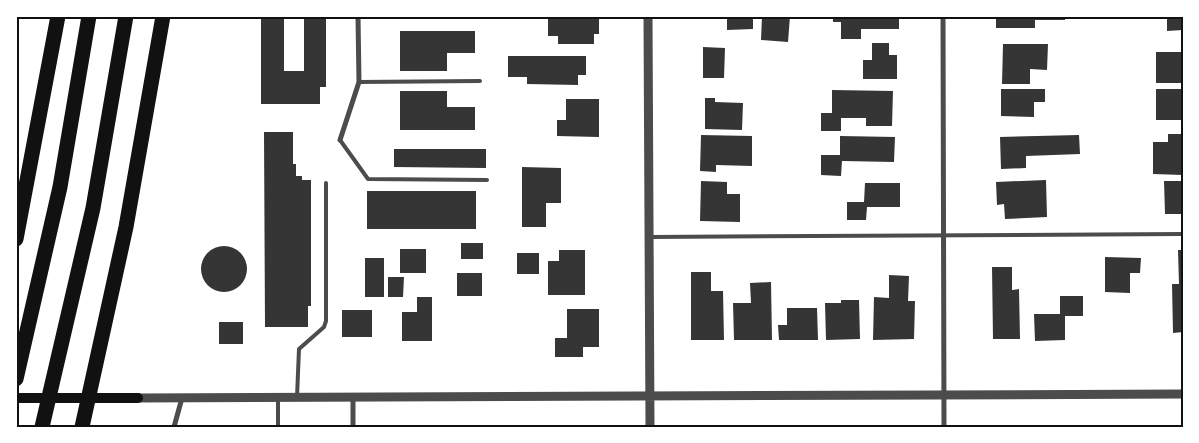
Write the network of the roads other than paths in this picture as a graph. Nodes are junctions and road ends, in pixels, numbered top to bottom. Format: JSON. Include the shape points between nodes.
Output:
{"nodes":[{"id":1,"x":58,"y":16,"type":"edge"},
{"id":2,"x":89,"y":16,"type":"edge"},
{"id":3,"x":126,"y":16,"type":"edge"},
{"id":4,"x":163,"y":16,"type":"edge"},
{"id":5,"x":358,"y":16,"type":"edge"},
{"id":6,"x":648,"y":16,"type":"edge"},
{"id":7,"x":943,"y":16,"type":"edge"},
{"id":8,"x":480,"y":81,"type":"dead end"},
{"id":9,"x":359,"y":82,"type":"junction"},
{"id":10,"x":340,"y":140,"type":"joint"},
{"id":11,"x":487,"y":180,"type":"dead end"},
{"id":12,"x":326,"y":183,"type":"dead end"},
{"id":13,"x":1183,"y":234,"type":"edge"},
{"id":14,"x":944,"y":235,"type":"junction"},
{"id":15,"x":650,"y":237,"type":"junction"},
{"id":16,"x":16,"y":239,"type":"edge"},
{"id":17,"x":16,"y":379,"type":"edge"},
{"id":18,"x":1183,"y":394,"type":"edge"},
{"id":19,"x":944,"y":395,"type":"junction"},
{"id":20,"x":353,"y":396,"type":"junction"},
{"id":21,"x":650,"y":396,"type":"junction"},
{"id":22,"x":182,"y":397,"type":"junction"},
{"id":23,"x":278,"y":397,"type":"junction"},
{"id":24,"x":297,"y":397,"type":"junction"},
{"id":25,"x":16,"y":398,"type":"edge"},
{"id":26,"x":138,"y":398,"type":"joint"},
{"id":27,"x":42,"y":427,"type":"edge"},
{"id":28,"x":82,"y":427,"type":"edge"},
{"id":29,"x":174,"y":427,"type":"edge"},
{"id":30,"x":278,"y":427,"type":"edge"},
{"id":31,"x":353,"y":427,"type":"edge"},
{"id":32,"x":650,"y":427,"type":"edge"},
{"id":33,"x":944,"y":427,"type":"edge"}],
"edges":[{"from":1,"to":16,"type":"highway"},
{"from":2,"to":17,"type":"highway","via":[[60,187]]},
{"from":3,"to":27,"type":"highway","via":[[93,208]]},
{"from":4,"to":28,"type":"highway","via":[[126,227]]},
{"from":5,"to":9,"type":"street"},
{"from":6,"to":15,"type":"street"},
{"from":7,"to":14,"type":"street"},
{"from":8,"to":9,"type":"lane"},
{"from":9,"to":10,"type":"street"},
{"from":10,"to":11,"type":"lane","via":[[368,179]]},
{"from":12,"to":24,"type":"lane","via":[[326,321],[324,327],[299,349]]},
{"from":13,"to":14,"type":"lane"},
{"from":14,"to":15,"type":"lane"},
{"from":14,"to":19,"type":"street"},
{"from":15,"to":21,"type":"street"},
{"from":18,"to":19,"type":"street"},
{"from":19,"to":21,"type":"street"},
{"from":19,"to":33,"type":"street"},
{"from":20,"to":21,"type":"street"},
{"from":20,"to":24,"type":"street"},
{"from":20,"to":31,"type":"street"},
{"from":21,"to":32,"type":"street"},
{"from":22,"to":23,"type":"street"},
{"from":22,"to":26,"type":"street"},
{"from":22,"to":29,"type":"street"},
{"from":23,"to":24,"type":"street"},
{"from":23,"to":30,"type":"lane"},
{"from":25,"to":26,"type":"main road"}]}
